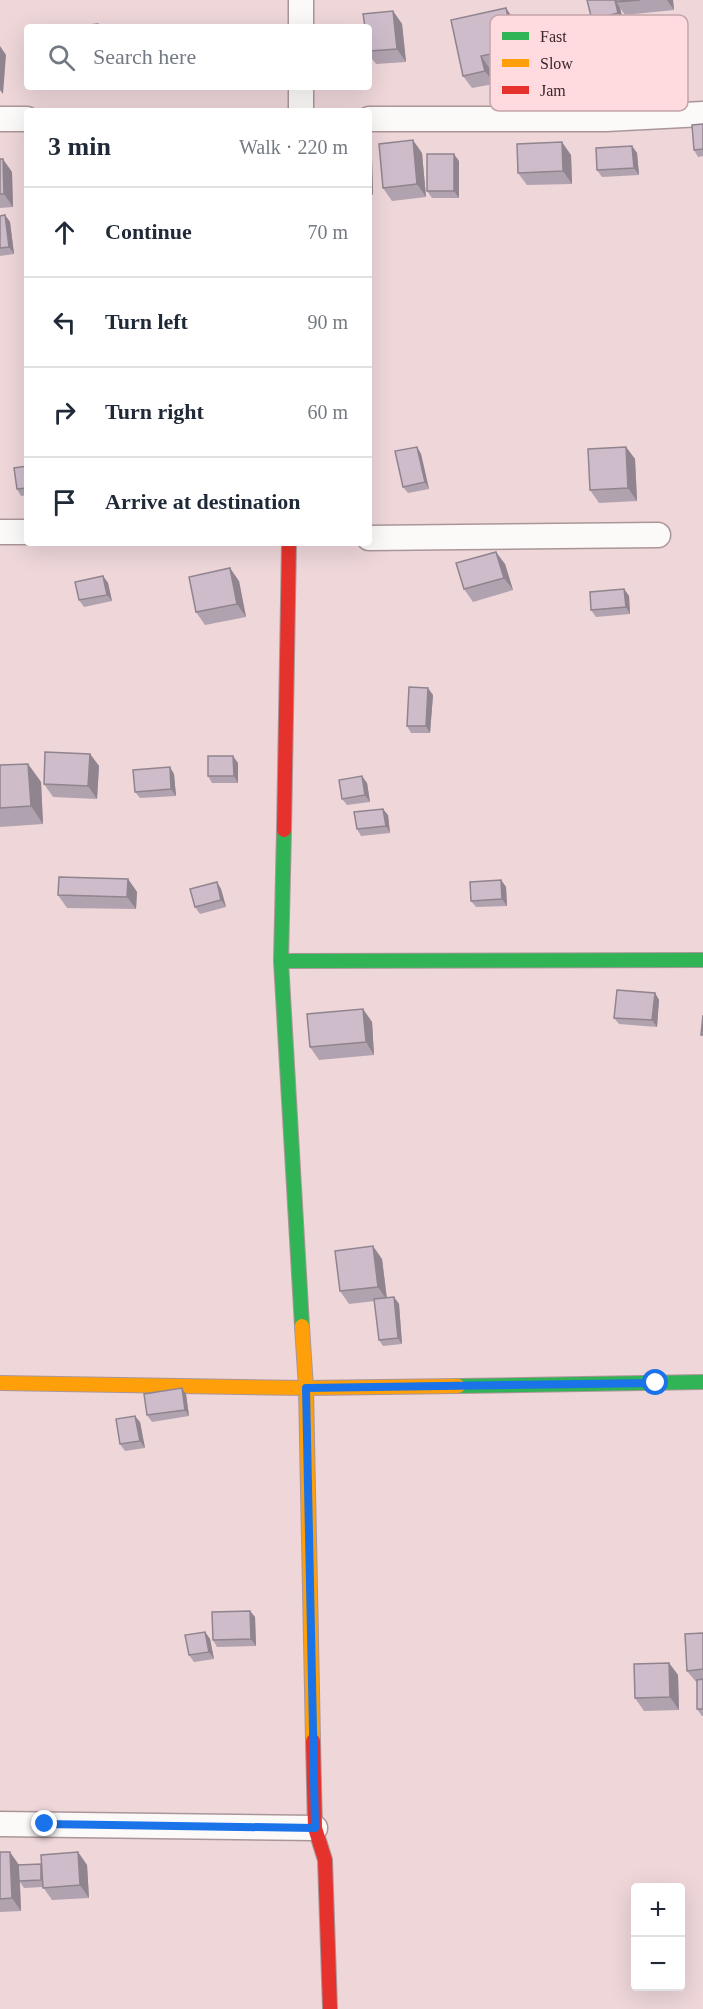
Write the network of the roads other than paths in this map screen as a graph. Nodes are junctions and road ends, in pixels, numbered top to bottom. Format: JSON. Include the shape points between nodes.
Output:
{"nodes":[{"id":1,"x":301,"y":0,"type":"edge"},
{"id":2,"x":301,"y":24,"type":"edge"},
{"id":3,"x":301,"y":90,"type":"edge"},
{"id":4,"x":301,"y":108,"type":"edge"},
{"id":5,"x":703,"y":114,"type":"edge"},
{"id":6,"x":0,"y":119,"type":"edge"},
{"id":7,"x":24,"y":119,"type":"edge"},
{"id":8,"x":372,"y":119,"type":"edge"},
{"id":9,"x":0,"y":532,"type":"edge"},
{"id":10,"x":24,"y":532,"type":"edge"},
{"id":11,"x":658,"y":535,"type":"dead end"},
{"id":12,"x":372,"y":538,"type":"edge"},
{"id":13,"x":289,"y":546,"type":"edge"},
{"id":14,"x":703,"y":960,"type":"edge"},
{"id":15,"x":281,"y":962,"type":"junction"},
{"id":16,"x":703,"y":1382,"type":"edge"},
{"id":17,"x":0,"y":1383,"type":"edge"},
{"id":18,"x":306,"y":1388,"type":"junction"},
{"id":19,"x":0,"y":1824,"type":"edge"},
{"id":20,"x":315,"y":1828,"type":"junction"},
{"id":21,"x":330,"y":2009,"type":"edge"}],
"edges":[{"from":1,"to":2,"type":"street"},
{"from":3,"to":4,"type":"street"},
{"from":5,"to":8,"type":"street","via":[[606,119]]},
{"from":6,"to":7,"type":"street"},
{"from":9,"to":10,"type":"street"},
{"from":11,"to":12,"type":"street"},
{"from":13,"to":15,"type":"street"},
{"from":14,"to":15,"type":"street"},
{"from":15,"to":18,"type":"street"},
{"from":16,"to":18,"type":"street"},
{"from":17,"to":18,"type":"street"},
{"from":18,"to":20,"type":"street"},
{"from":19,"to":20,"type":"street"},
{"from":20,"to":21,"type":"street","via":[[325,1860]]}]}
